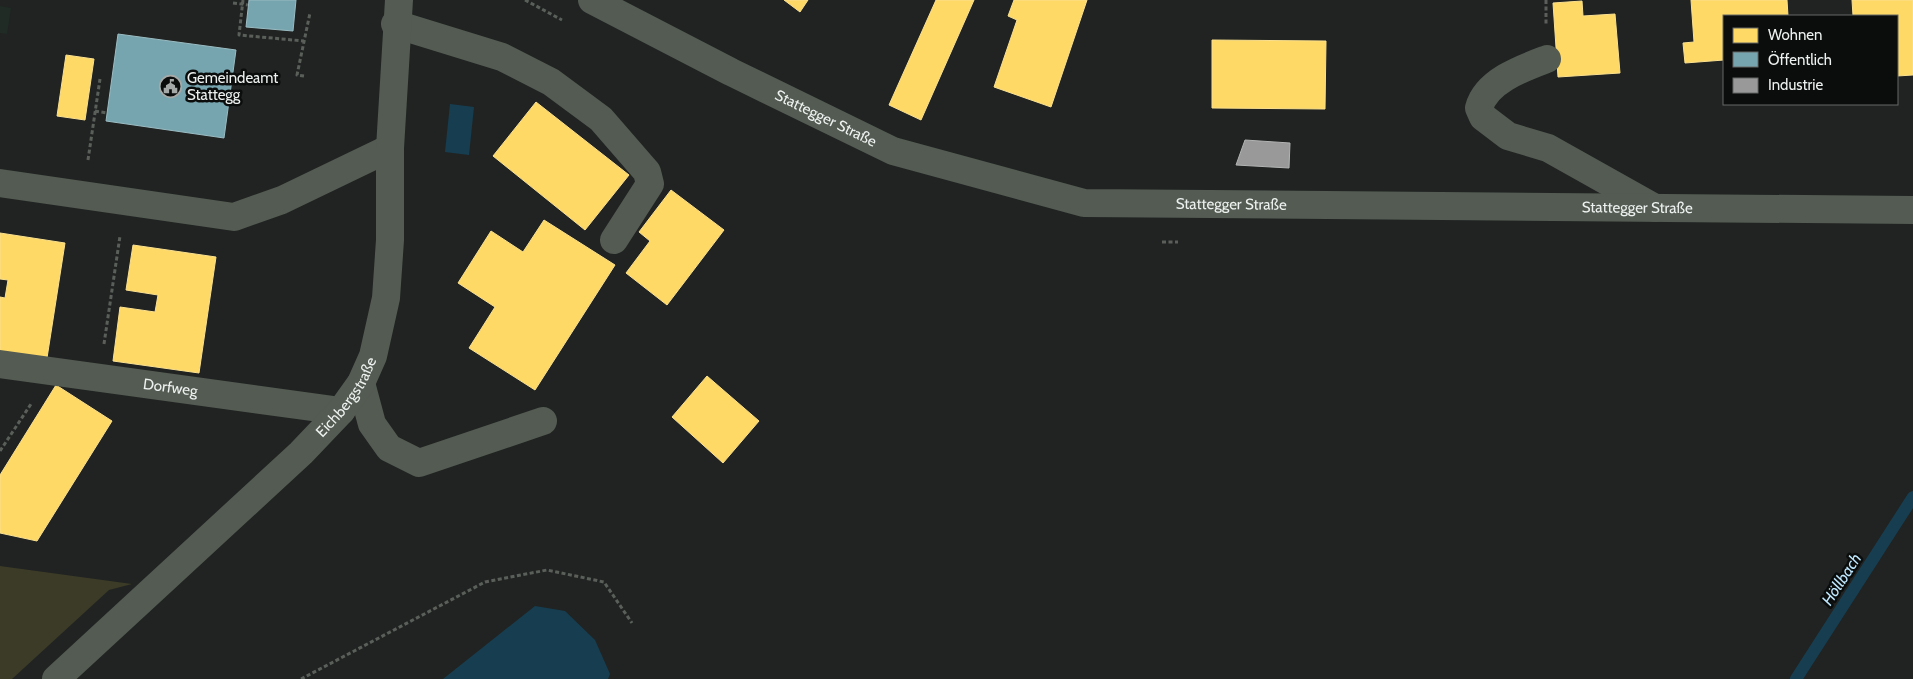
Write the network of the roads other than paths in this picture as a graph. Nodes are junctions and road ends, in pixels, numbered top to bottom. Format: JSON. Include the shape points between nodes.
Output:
{"nodes":[{"id":1,"x":592,"y":0,"type":"edge"},
{"id":2,"x":397,"y":12,"type":"edge"},
{"id":3,"x":1547,"y":59,"type":"dead end"},
{"id":4,"x":390,"y":148,"type":"junction"},
{"id":5,"x":0,"y":183,"type":"edge"},
{"id":6,"x":1655,"y":208,"type":"junction"},
{"id":7,"x":1913,"y":210,"type":"edge"},
{"id":8,"x":614,"y":240,"type":"dead end"},
{"id":9,"x":0,"y":364,"type":"edge"},
{"id":10,"x":361,"y":383,"type":"junction"},
{"id":11,"x":342,"y":411,"type":"junction"},
{"id":12,"x":543,"y":421,"type":"dead end"},
{"id":13,"x":56,"y":679,"type":"edge"}],
"edges":[{"from":1,"to":6,"type":"main road","name":"Stattegger Straße","via":[[893,151],[1084,203]]},
{"from":2,"to":4,"type":"street","name":"Eichbergstraße"},
{"from":2,"to":8,"type":"street","via":[[551,82],[601,119],[648,172],[650,184]]},
{"from":3,"to":6,"type":"street","via":[[1510,74],[1482,97],[1479,108],[1483,117],[1508,136],[1548,148]]},
{"from":4,"to":5,"type":"street","via":[[282,200],[234,217]]},
{"from":4,"to":10,"type":"street","name":"Eichbergstraße","via":[[386,298],[373,356]]},
{"from":6,"to":7,"type":"main road","name":"Stattegger Straße"},
{"from":9,"to":11,"type":"street","name":"Dorfweg"},
{"from":10,"to":11,"type":"street","name":"Eichbergstraße"},
{"from":10,"to":12,"type":"street","via":[[372,424],[389,448],[420,462]]},
{"from":11,"to":13,"type":"street","name":"Eichbergstraße","via":[[265,488]]}]}
